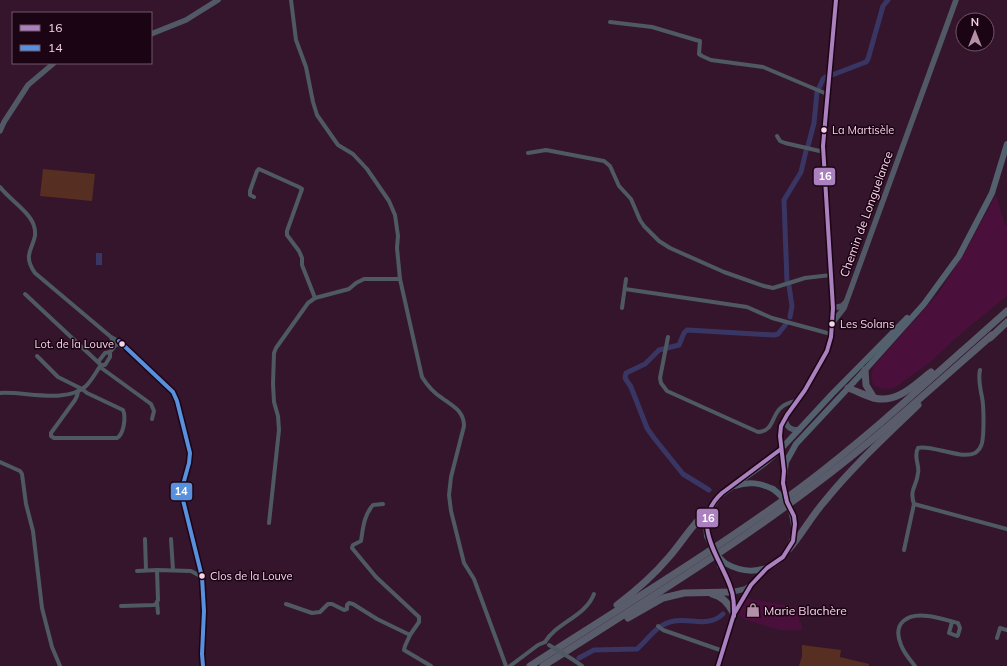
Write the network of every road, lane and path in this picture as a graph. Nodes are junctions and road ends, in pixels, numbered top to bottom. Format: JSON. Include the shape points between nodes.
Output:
{"nodes":[{"id":1,"x":218,"y":0,"type":"edge"},
{"id":2,"x":291,"y":0,"type":"edge"},
{"id":3,"x":836,"y":0,"type":"edge"},
{"id":4,"x":956,"y":0,"type":"edge"},
{"id":5,"x":610,"y":22,"type":"dead end"},
{"id":6,"x":152,"y":34,"type":"edge"},
{"id":7,"x":53,"y":64,"type":"edge"},
{"id":8,"x":827,"y":94,"type":"junction"},
{"id":9,"x":0,"y":131,"type":"edge"},
{"id":10,"x":777,"y":136,"type":"dead end"},
{"id":11,"x":1007,"y":144,"type":"edge"},
{"id":12,"x":528,"y":152,"type":"dead end"},
{"id":13,"x":824,"y":152,"type":"junction"},
{"id":14,"x":0,"y":187,"type":"edge"},
{"id":15,"x":254,"y":197,"type":"dead end"},
{"id":16,"x":831,"y":275,"type":"junction"},
{"id":17,"x":400,"y":279,"type":"junction"},
{"id":18,"x":626,"y":279,"type":"dead end"},
{"id":19,"x":625,"y":289,"type":"junction"},
{"id":20,"x":935,"y":290,"type":"junction"},
{"id":21,"x":25,"y":294,"type":"dead end"},
{"id":22,"x":315,"y":298,"type":"junction"},
{"id":23,"x":846,"y":301,"type":"junction"},
{"id":24,"x":622,"y":308,"type":"dead end"},
{"id":25,"x":833,"y":308,"type":"junction"},
{"id":26,"x":1007,"y":312,"type":"edge"},
{"id":27,"x":833,"y":322,"type":"junction"},
{"id":28,"x":1007,"y":322,"type":"edge"},
{"id":29,"x":821,"y":332,"type":"junction"},
{"id":30,"x":831,"y":334,"type":"junction"},
{"id":31,"x":992,"y":335,"type":"junction"},
{"id":32,"x":668,"y":337,"type":"dead end"},
{"id":33,"x":118,"y":342,"type":"junction"},
{"id":34,"x":829,"y":342,"type":"junction"},
{"id":35,"x":110,"y":352,"type":"junction"},
{"id":36,"x":37,"y":356,"type":"dead end"},
{"id":37,"x":101,"y":365,"type":"junction"},
{"id":38,"x":865,"y":370,"type":"junction"},
{"id":39,"x":980,"y":370,"type":"dead end"},
{"id":40,"x":848,"y":388,"type":"junction"},
{"id":41,"x":80,"y":390,"type":"junction"},
{"id":42,"x":0,"y":393,"type":"edge"},
{"id":43,"x":874,"y":398,"type":"junction"},
{"id":44,"x":796,"y":402,"type":"junction"},
{"id":45,"x":822,"y":406,"type":"junction"},
{"id":46,"x":785,"y":418,"type":"junction"},
{"id":47,"x":152,"y":419,"type":"dead end"},
{"id":48,"x":802,"y":427,"type":"junction"},
{"id":49,"x":781,"y":449,"type":"junction"},
{"id":50,"x":0,"y":462,"type":"edge"},
{"id":51,"x":784,"y":471,"type":"junction"},
{"id":52,"x":730,"y":488,"type":"junction"},
{"id":53,"x":787,"y":502,"type":"junction"},
{"id":54,"x":383,"y":504,"type":"dead end"},
{"id":55,"x":914,"y":504,"type":"junction"},
{"id":56,"x":711,"y":508,"type":"junction"},
{"id":57,"x":268,"y":523,"type":"dead end"},
{"id":58,"x":1007,"y":529,"type":"edge"},
{"id":59,"x":798,"y":534,"type":"junction"},
{"id":60,"x":145,"y":539,"type":"dead end"},
{"id":61,"x":171,"y":539,"type":"dead end"},
{"id":62,"x":789,"y":549,"type":"joint"},
{"id":63,"x":904,"y":550,"type":"dead end"},
{"id":64,"x":723,"y":564,"type":"junction"},
{"id":65,"x":767,"y":568,"type":"junction"},
{"id":66,"x":146,"y":570,"type":"junction"},
{"id":67,"x":157,"y":570,"type":"junction"},
{"id":68,"x":173,"y":570,"type":"junction"},
{"id":69,"x":137,"y":571,"type":"dead end"},
{"id":70,"x":202,"y":577,"type":"junction"},
{"id":71,"x":751,"y":585,"type":"junction"},
{"id":72,"x":704,"y":592,"type":"junction"},
{"id":73,"x":732,"y":592,"type":"junction"},
{"id":74,"x":594,"y":594,"type":"dead end"},
{"id":75,"x":157,"y":602,"type":"junction"},
{"id":76,"x":286,"y":604,"type":"dead end"},
{"id":77,"x":122,"y":606,"type":"dead end"},
{"id":78,"x":158,"y":612,"type":"dead end"},
{"id":79,"x":734,"y":614,"type":"junction"},
{"id":80,"x":952,"y":622,"type":"dead end"},
{"id":81,"x":660,"y":627,"type":"dead end"},
{"id":82,"x":1007,"y":630,"type":"edge"},
{"id":83,"x":410,"y":635,"type":"junction"},
{"id":84,"x":574,"y":638,"type":"junction"},
{"id":85,"x":997,"y":638,"type":"dead end"},
{"id":86,"x":545,"y":642,"type":"junction"},
{"id":87,"x":723,"y":651,"type":"junction"},
{"id":88,"x":554,"y":659,"type":"junction"},
{"id":89,"x":60,"y":666,"type":"edge"},
{"id":90,"x":203,"y":666,"type":"edge"},
{"id":91,"x":430,"y":666,"type":"edge"},
{"id":92,"x":506,"y":666,"type":"edge"},
{"id":93,"x":510,"y":666,"type":"edge"},
{"id":94,"x":530,"y":666,"type":"edge"},
{"id":95,"x":543,"y":666,"type":"edge"},
{"id":96,"x":582,"y":666,"type":"edge"},
{"id":97,"x":718,"y":666,"type":"edge"},
{"id":98,"x":915,"y":666,"type":"edge"}],
"edges":[{"from":1,"to":6,"type":"street","via":[[186,20]]},
{"from":2,"to":17,"type":"street","via":[[296,40],[306,67],[317,115],[338,145],[353,154],[368,169],[395,215]]},
{"from":3,"to":8,"type":"street"},
{"from":4,"to":23,"type":"street","name":"Chemin de Longuelance"},
{"from":5,"to":8,"type":"street","via":[[652,27],[700,41],[699,54],[711,60],[763,67]]},
{"from":7,"to":9,"type":"street","via":[[28,85]]},
{"from":8,"to":13,"type":"street"},
{"from":10,"to":13,"type":"street","via":[[785,143]]},
{"from":11,"to":20,"type":"main road","via":[[988,202],[962,250]]},
{"from":12,"to":16,"type":"street","via":[[546,150],[604,161],[610,166],[619,186],[631,199],[640,220],[659,241],[724,272],[773,288],[805,278]]},
{"from":13,"to":16,"type":"street"},
{"from":14,"to":33,"type":"street","via":[[34,224],[33,241],[28,254],[30,267]]},
{"from":15,"to":22,"type":"street","via":[[250,195],[250,191],[257,170],[302,189],[287,235],[302,258],[302,265]]},
{"from":16,"to":25,"type":"street"},
{"from":17,"to":22,"type":"street","via":[[364,279],[349,289]]},
{"from":17,"to":92,"type":"street","via":[[422,377],[440,397],[459,410],[464,419],[451,477],[450,511],[464,563],[474,579]]},
{"from":18,"to":19,"type":"street"},
{"from":19,"to":24,"type":"street"},
{"from":19,"to":29,"type":"street","via":[[747,307],[772,318]]},
{"from":20,"to":38,"type":"main road"},
{"from":20,"to":45,"type":"main road"},
{"from":21,"to":37,"type":"street"},
{"from":22,"to":57,"type":"street","via":[[308,303],[274,353],[274,402],[279,430]]},
{"from":23,"to":25,"type":"street","via":[[842,306]]},
{"from":23,"to":27,"type":"street","name":"Chemin de Longuelance","via":[[842,312]]},
{"from":25,"to":27,"type":"street"},
{"from":26,"to":43,"type":"highway","via":[[899,396],[886,400]]},
{"from":26,"to":84,"type":"highway","via":[[874,428],[800,488],[754,521]]},
{"from":27,"to":30,"type":"street"},
{"from":28,"to":31,"type":"highway"},
{"from":29,"to":30,"type":"street"},
{"from":29,"to":34,"type":"street"},
{"from":30,"to":34,"type":"street"},
{"from":31,"to":59,"type":"highway","via":[[877,445]]},
{"from":31,"to":88,"type":"highway","via":[[880,432],[800,496],[661,591]]},
{"from":32,"to":44,"type":"street","via":[[660,378],[667,391],[758,432],[769,428],[779,408],[787,403]]},
{"from":33,"to":35,"type":"street"},
{"from":33,"to":70,"type":"street","via":[[165,384],[177,401],[190,453],[182,482],[182,496]]},
{"from":34,"to":44,"type":"street","via":[[827,351]]},
{"from":35,"to":37,"type":"street","via":[[110,357]]},
{"from":35,"to":37,"type":"street","via":[[105,353]]},
{"from":36,"to":41,"type":"street","via":[[58,377]]},
{"from":37,"to":41,"type":"street","via":[[86,386]]},
{"from":37,"to":47,"type":"street","via":[[151,404],[154,411]]},
{"from":38,"to":40,"type":"main road"},
{"from":38,"to":43,"type":"highway","via":[[866,385]]},
{"from":39,"to":55,"type":"street","via":[[983,437],[981,447],[975,453],[967,454],[918,448],[915,453],[919,473],[912,489]]},
{"from":40,"to":43,"type":"highway"},
{"from":40,"to":45,"type":"main road","via":[[843,388]]},
{"from":40,"to":51,"type":"main road","via":[[796,444]]},
{"from":41,"to":41,"type":"street","via":[[123,410],[125,413],[119,437],[51,436]]},
{"from":41,"to":42,"type":"street","via":[[73,394],[61,395]]},
{"from":44,"to":46,"type":"street"},
{"from":45,"to":48,"type":"main road"},
{"from":46,"to":48,"type":"street","via":[[789,428],[795,430]]},
{"from":46,"to":49,"type":"street","via":[[780,436]]},
{"from":48,"to":49,"type":"main road"},
{"from":49,"to":51,"type":"street"},
{"from":49,"to":52,"type":"main road"},
{"from":50,"to":89,"type":"street","via":[[22,474],[33,531],[42,608],[52,647]]},
{"from":51,"to":53,"type":"main road","bridge":true,"via":[[783,483]]},
{"from":52,"to":53,"type":"main road","bridge":true,"via":[[741,484],[763,485],[773,489]]},
{"from":52,"to":56,"type":"main road","via":[[719,496]]},
{"from":53,"to":59,"type":"main road","bridge":true,"via":[[794,516]]},
{"from":54,"to":83,"type":"street","via":[[373,505],[369,509],[361,541],[352,548],[367,567],[418,617],[419,622]]},
{"from":55,"to":58,"type":"street"},
{"from":55,"to":63,"type":"street"},
{"from":56,"to":64,"type":"main road","bridge":true,"via":[[706,522],[707,536]]},
{"from":56,"to":84,"type":"highway","via":[[701,516],[647,582]]},
{"from":59,"to":62,"type":"highway"},
{"from":60,"to":66,"type":"street"},
{"from":61,"to":68,"type":"street"},
{"from":62,"to":65,"type":"main road","via":[[783,557]]},
{"from":64,"to":65,"type":"main road","via":[[744,571]]},
{"from":64,"to":73,"type":"street"},
{"from":65,"to":71,"type":"street"},
{"from":66,"to":67,"type":"street"},
{"from":66,"to":69,"type":"street"},
{"from":67,"to":68,"type":"street"},
{"from":67,"to":75,"type":"street"},
{"from":68,"to":70,"type":"street","via":[[191,571]]},
{"from":70,"to":90,"type":"street"},
{"from":71,"to":73,"type":"street"},
{"from":71,"to":79,"type":"street"},
{"from":72,"to":73,"type":"highway"},
{"from":72,"to":79,"type":"highway","via":[[723,598]]},
{"from":72,"to":88,"type":"highway","via":[[663,598]]},
{"from":73,"to":79,"type":"street"},
{"from":74,"to":86,"type":"street","via":[[587,607],[559,627]]},
{"from":75,"to":77,"type":"street","via":[[154,605]]},
{"from":75,"to":78,"type":"street"},
{"from":76,"to":83,"type":"street","via":[[312,613],[320,612],[328,604],[344,610],[350,603]]},
{"from":79,"to":87,"type":"street"},
{"from":80,"to":98,"type":"street","via":[[928,616],[912,616],[900,625],[898,633],[901,645]]},
{"from":81,"to":87,"type":"street"},
{"from":82,"to":85,"type":"street","via":[[1000,628]]},
{"from":83,"to":91,"type":"street","via":[[404,650]]},
{"from":84,"to":94,"type":"highway"},
{"from":86,"to":93,"type":"street"},
{"from":86,"to":96,"type":"street","bridge":true},
{"from":87,"to":97,"type":"street"},
{"from":88,"to":95,"type":"highway"}]}
